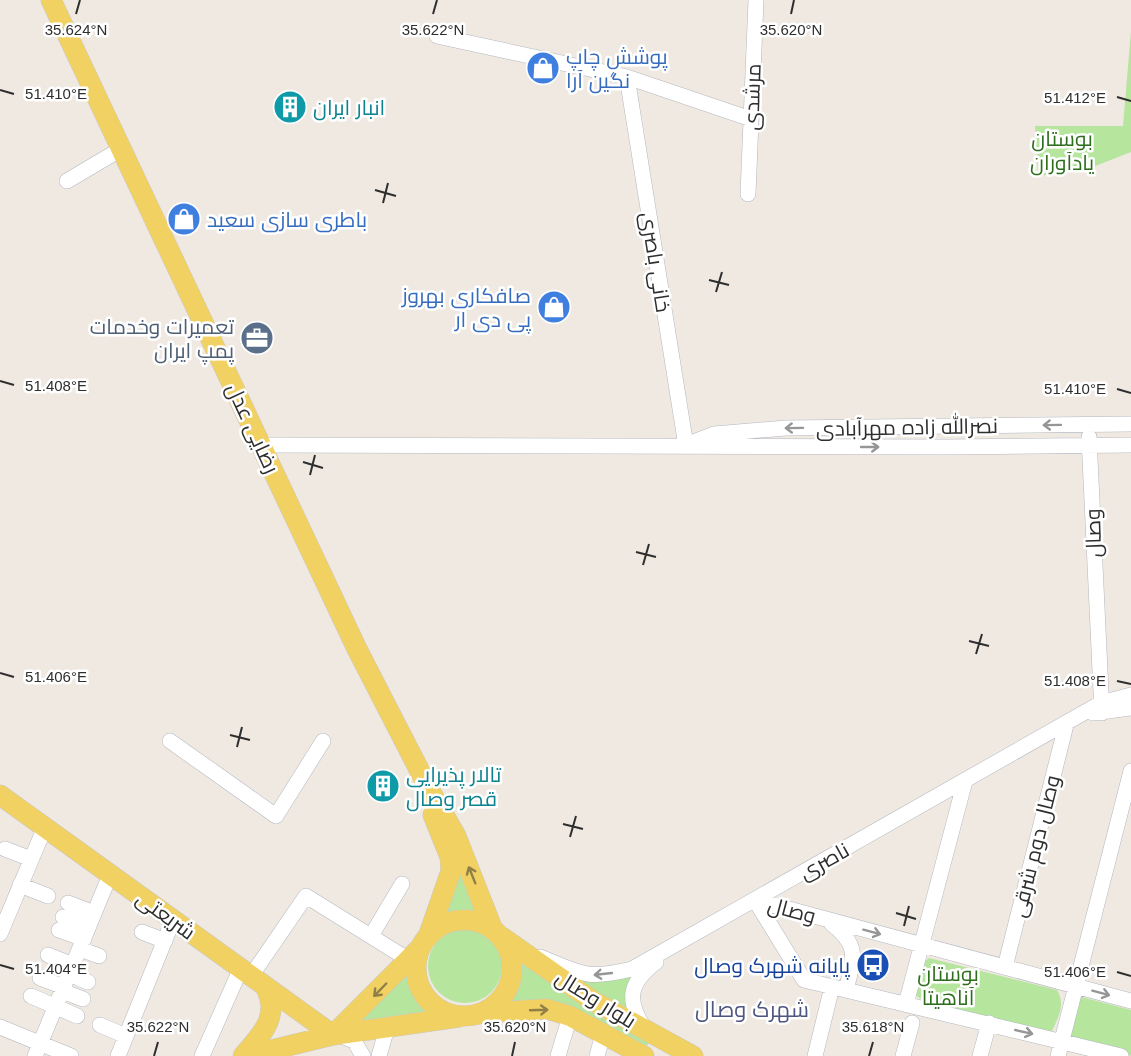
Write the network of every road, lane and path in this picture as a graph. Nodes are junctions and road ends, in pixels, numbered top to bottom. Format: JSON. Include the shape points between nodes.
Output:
{"nodes":[{"id":1,"x":51,"y":0,"type":"edge"},
{"id":2,"x":756,"y":0,"type":"edge"},
{"id":3,"x":437,"y":36,"type":"dead end"},
{"id":4,"x":627,"y":77,"type":"junction"},
{"id":5,"x":751,"y":118,"type":"junction"},
{"id":6,"x":121,"y":149,"type":"junction"},
{"id":7,"x":67,"y":181,"type":"dead end"},
{"id":8,"x":748,"y":194,"type":"dead end"},
{"id":9,"x":1089,"y":424,"type":"junction"},
{"id":10,"x":1131,"y":424,"type":"edge"},
{"id":11,"x":261,"y":445,"type":"junction"},
{"id":12,"x":1090,"y":445,"type":"junction"},
{"id":13,"x":1131,"y":445,"type":"edge"},
{"id":14,"x":686,"y":446,"type":"junction"},
{"id":15,"x":1131,"y":695,"type":"edge"},
{"id":16,"x":1131,"y":708,"type":"edge"},
{"id":17,"x":1096,"y":710,"type":"junction"},
{"id":18,"x":1066,"y":725,"type":"junction"},
{"id":19,"x":170,"y":741,"type":"dead end"},
{"id":20,"x":323,"y":741,"type":"dead end"},
{"id":21,"x":1131,"y":771,"type":"edge"},
{"id":22,"x":965,"y":781,"type":"junction"},
{"id":23,"x":429,"y":789,"type":"junction"},
{"id":24,"x":0,"y":795,"type":"edge"},
{"id":25,"x":1127,"y":809,"type":"edge"},
{"id":26,"x":45,"y":827,"type":"junction"},
{"id":27,"x":5,"y":849,"type":"dead end"},
{"id":28,"x":31,"y":859,"type":"junction"},
{"id":29,"x":110,"y":875,"type":"junction"},
{"id":30,"x":402,"y":884,"type":"dead end"},
{"id":31,"x":20,"y":885,"type":"junction"},
{"id":32,"x":48,"y":896,"type":"dead end"},
{"id":33,"x":755,"y":900,"type":"junction"},
{"id":34,"x":826,"y":919,"type":"junction"},
{"id":35,"x":173,"y":920,"type":"junction"},
{"id":36,"x":87,"y":932,"type":"junction"},
{"id":37,"x":142,"y":932,"type":"dead end"},
{"id":38,"x":497,"y":933,"type":"junction"},
{"id":39,"x":0,"y":934,"type":"edge"},
{"id":40,"x":371,"y":936,"type":"junction"},
{"id":41,"x":165,"y":941,"type":"junction"},
{"id":42,"x":675,"y":944,"type":"junction"},
{"id":43,"x":921,"y":945,"type":"junction"},
{"id":44,"x":419,"y":947,"type":"junction"},
{"id":45,"x":521,"y":950,"type":"junction"},
{"id":46,"x":48,"y":955,"type":"dead end"},
{"id":47,"x":99,"y":956,"type":"dead end"},
{"id":48,"x":1005,"y":967,"type":"junction"},
{"id":49,"x":40,"y":978,"type":"dead end"},
{"id":50,"x":253,"y":978,"type":"junction"},
{"id":51,"x":67,"y":979,"type":"junction"},
{"id":52,"x":88,"y":982,"type":"dead end"},
{"id":53,"x":1077,"y":986,"type":"junction"},
{"id":54,"x":839,"y":988,"type":"junction"},
{"id":55,"x":31,"y":996,"type":"dead end"},
{"id":56,"x":83,"y":999,"type":"dead end"},
{"id":57,"x":1131,"y":1001,"type":"edge"},
{"id":58,"x":906,"y":1004,"type":"junction"},
{"id":59,"x":53,"y":1012,"type":"junction"},
{"id":60,"x":473,"y":1014,"type":"junction"},
{"id":61,"x":570,"y":1016,"type":"junction"},
{"id":62,"x":75,"y":1021,"type":"dead end"},
{"id":63,"x":912,"y":1023,"type":"dead end"},
{"id":64,"x":989,"y":1023,"type":"junction"},
{"id":65,"x":100,"y":1025,"type":"dead end"},
{"id":66,"x":392,"y":1026,"type":"junction"},
{"id":67,"x":0,"y":1028,"type":"edge"},
{"id":68,"x":651,"y":1033,"type":"junction"},
{"id":69,"x":603,"y":1034,"type":"junction"},
{"id":70,"x":336,"y":1035,"type":"junction"},
{"id":71,"x":126,"y":1036,"type":"junction"},
{"id":72,"x":1061,"y":1040,"type":"junction"},
{"id":73,"x":38,"y":1050,"type":"edge"},
{"id":74,"x":642,"y":1055,"type":"edge"},
{"id":75,"x":71,"y":1056,"type":"edge"},
{"id":76,"x":118,"y":1056,"type":"edge"},
{"id":77,"x":202,"y":1056,"type":"edge"},
{"id":78,"x":245,"y":1056,"type":"edge"},
{"id":79,"x":363,"y":1056,"type":"edge"},
{"id":80,"x":379,"y":1056,"type":"edge"},
{"id":81,"x":558,"y":1056,"type":"edge"},
{"id":82,"x":597,"y":1056,"type":"edge"},
{"id":83,"x":693,"y":1056,"type":"edge"},
{"id":84,"x":815,"y":1056,"type":"edge"},
{"id":85,"x":903,"y":1056,"type":"edge"},
{"id":86,"x":980,"y":1056,"type":"edge"},
{"id":87,"x":1058,"y":1056,"type":"edge"},
{"id":88,"x":1121,"y":1056,"type":"edge"}],
"edges":[{"from":1,"to":6,"type":"main road","name":"رضایی عدل"},
{"from":2,"to":5,"type":"street","name":"مرشدی"},
{"from":3,"to":4,"type":"street"},
{"from":4,"to":5,"type":"street"},
{"from":4,"to":14,"type":"street","name":"خانی باصری"},
{"from":5,"to":8,"type":"street","name":"مرشدی"},
{"from":6,"to":7,"type":"street"},
{"from":6,"to":11,"type":"main road","name":"رضایی عدل"},
{"from":9,"to":10,"type":"street","name":"نصرالله زاده مهرآبادی"},
{"from":9,"to":12,"type":"street","name":"وصال"},
{"from":9,"to":14,"type":"street","name":"نصرالله زاده مهرآبادی","one_way":true,"via":[[786,428],[714,434]]},
{"from":11,"to":14,"type":"street","name":"نصرالله زاده مهرآبادی"},
{"from":11,"to":23,"type":"main road","name":"رضایی عدل","via":[[357,649]]},
{"from":12,"to":13,"type":"street","name":"نصرالله زاده مهرآبادی"},
{"from":14,"to":12,"type":"street","name":"نصرالله زاده مهرآبادی","one_way":true},
{"from":12,"to":17,"type":"street","name":"وصال"},
{"from":15,"to":17,"type":"street","name":"ناصری"},
{"from":16,"to":17,"type":"street","name":"ناصری"},
{"from":17,"to":18,"type":"street","name":"ناصری"},
{"from":18,"to":22,"type":"street","name":"ناصری"},
{"from":18,"to":48,"type":"street","name":"وصال دوم شرقی"},
{"from":19,"to":20,"type":"street","via":[[276,816]]},
{"from":21,"to":25,"type":"street"},
{"from":22,"to":33,"type":"street","name":"ناصری"},
{"from":22,"to":43,"type":"street"},
{"from":38,"to":23,"type":"main road","name":"رضایی عدل","one_way":true,"via":[[456,836]]},
{"from":23,"to":44,"type":"main road","via":[[428,804],[450,857],[451,871]]},
{"from":24,"to":26,"type":"main road","name":"شریعتی"},
{"from":25,"to":53,"type":"street"},
{"from":26,"to":28,"type":"street"},
{"from":26,"to":29,"type":"main road","name":"شریعتی"},
{"from":27,"to":28,"type":"street"},
{"from":28,"to":31,"type":"street"},
{"from":29,"to":35,"type":"main road","name":"شریعتی"},
{"from":29,"to":36,"type":"street"},
{"from":30,"to":40,"type":"street"},
{"from":31,"to":32,"type":"street"},
{"from":31,"to":39,"type":"street"},
{"from":33,"to":34,"type":"street","name":"وصال"},
{"from":33,"to":42,"type":"street","name":"ناصری"},
{"from":33,"to":54,"type":"street","name":"وصال","via":[[804,980]]},
{"from":34,"to":43,"type":"street","name":"وصال","one_way":true},
{"from":34,"to":54,"type":"street","via":[[844,933],[854,951]]},
{"from":35,"to":41,"type":"street"},
{"from":35,"to":50,"type":"main road","name":"شریعتی"},
{"from":36,"to":36,"type":"street","via":[[64,916]]},
{"from":36,"to":47,"type":"street"},
{"from":36,"to":51,"type":"street"},
{"from":37,"to":41,"type":"street"},
{"from":38,"to":44,"type":"main road","via":[[474,920],[458,920],[442,925]]},
{"from":38,"to":45,"type":"main road","name":"بلوار وصال"},
{"from":38,"to":60,"type":"main road","via":[[509,950],[510,980],[494,1006]]},
{"from":40,"to":44,"type":"street"},
{"from":40,"to":50,"type":"street","via":[[306,896]]},
{"from":41,"to":71,"type":"street"},
{"from":42,"to":45,"type":"street","name":"ناصری","one_way":true,"via":[[632,969],[606,975],[582,975]]},
{"from":42,"to":68,"type":"street","via":[[645,970],[632,990],[635,1011]]},
{"from":43,"to":48,"type":"street","name":"وصال"},
{"from":43,"to":58,"type":"street"},
{"from":44,"to":60,"type":"main road","via":[[417,980],[424,994],[449,1014]]},
{"from":44,"to":70,"type":"main road","one_way":true},
{"from":45,"to":68,"type":"main road","name":"بلوار وصال","via":[[593,1001]]},
{"from":46,"to":51,"type":"street"},
{"from":48,"to":53,"type":"street","name":"وصال"},
{"from":49,"to":51,"type":"street"},
{"from":50,"to":70,"type":"main road","name":"شریعتی"},
{"from":50,"to":77,"type":"street"},
{"from":50,"to":78,"type":"main road","via":[[272,1000],[272,1015]]},
{"from":51,"to":52,"type":"street"},
{"from":51,"to":56,"type":"street"},
{"from":51,"to":59,"type":"street"},
{"from":53,"to":57,"type":"street","name":"وصال","one_way":true},
{"from":53,"to":72,"type":"street"},
{"from":54,"to":58,"type":"street","name":"وصال"},
{"from":54,"to":84,"type":"street"},
{"from":55,"to":59,"type":"street"},
{"from":58,"to":64,"type":"street","name":"وصال"},
{"from":59,"to":62,"type":"street"},
{"from":59,"to":73,"type":"street"},
{"from":60,"to":61,"type":"main road","name":"بلوار وصال","one_way":true,"via":[[547,1009]]},
{"from":60,"to":66,"type":"main road","name":"بلوار وصال"},
{"from":61,"to":69,"type":"main road","name":"بلوار وصال"},
{"from":61,"to":81,"type":"street"},
{"from":63,"to":85,"type":"street"},
{"from":64,"to":72,"type":"street","name":"وصال","one_way":true},
{"from":64,"to":86,"type":"street"},
{"from":65,"to":71,"type":"street"},
{"from":66,"to":70,"type":"main road","name":"بلوار وصال"},
{"from":66,"to":80,"type":"street"},
{"from":67,"to":73,"type":"street"},
{"from":68,"to":74,"type":"main road"},
{"from":68,"to":83,"type":"main road","name":"بلوار وصال"},
{"from":69,"to":74,"type":"main road","name":"بلوار وصال"},
{"from":69,"to":82,"type":"street"},
{"from":70,"to":78,"type":"main road","name":"بلوار وصال"},
{"from":70,"to":79,"type":"street","via":[[354,1041]]},
{"from":71,"to":76,"type":"street"},
{"from":72,"to":87,"type":"street"},
{"from":72,"to":88,"type":"street","name":"وصال"},
{"from":73,"to":75,"type":"street"}]}
